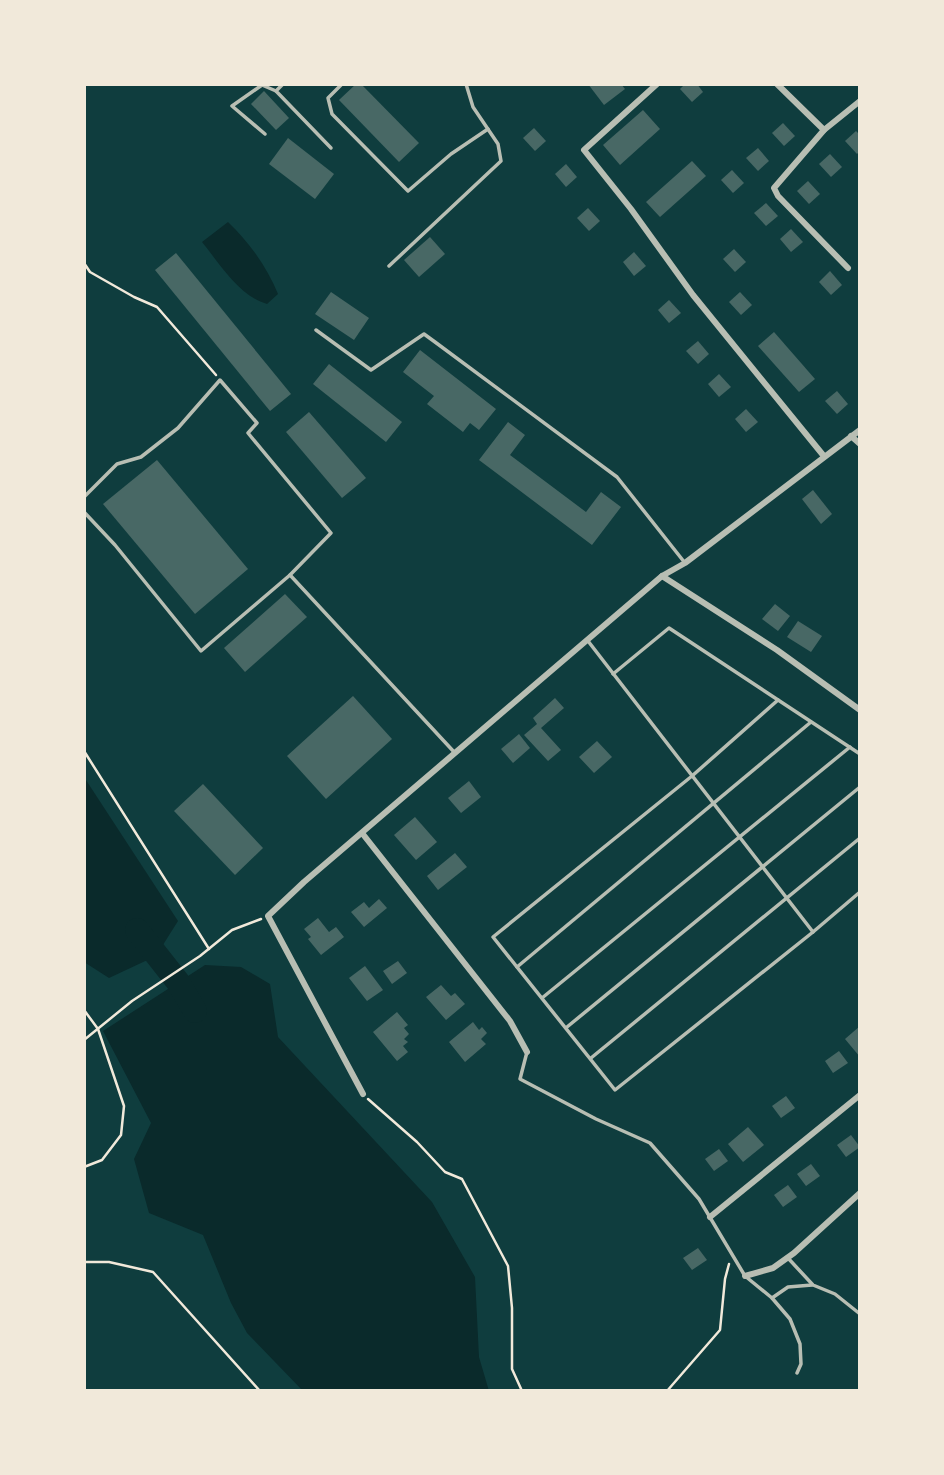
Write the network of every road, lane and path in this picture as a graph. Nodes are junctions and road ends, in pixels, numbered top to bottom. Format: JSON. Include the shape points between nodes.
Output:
{"nodes":[{"id":1,"x":283,"y":84,"type":"edge"},
{"id":2,"x":342,"y":84,"type":"edge"},
{"id":3,"x":466,"y":84,"type":"edge"},
{"id":4,"x":657,"y":84,"type":"edge"},
{"id":5,"x":777,"y":84,"type":"edge"},
{"id":6,"x":276,"y":91,"type":"junction"},
{"id":7,"x":860,"y":101,"type":"edge"},
{"id":8,"x":488,"y":129,"type":"junction"},
{"id":9,"x":824,"y":131,"type":"junction"},
{"id":10,"x":265,"y":134,"type":"dead end"},
{"id":11,"x":331,"y":148,"type":"dead end"},
{"id":12,"x":84,"y":263,"type":"edge"},
{"id":13,"x":389,"y":266,"type":"dead end"},
{"id":14,"x":848,"y":268,"type":"dead end"},
{"id":15,"x":316,"y":330,"type":"dead end"},
{"id":16,"x":220,"y":380,"type":"junction"},
{"id":17,"x":860,"y":430,"type":"edge"},
{"id":18,"x":851,"y":436,"type":"junction"},
{"id":19,"x":860,"y":444,"type":"edge"},
{"id":20,"x":823,"y":456,"type":"junction"},
{"id":21,"x":84,"y":497,"type":"edge"},
{"id":22,"x":84,"y":512,"type":"edge"},
{"id":23,"x":685,"y":563,"type":"junction"},
{"id":24,"x":290,"y":575,"type":"junction"},
{"id":25,"x":663,"y":576,"type":"junction"},
{"id":26,"x":587,"y":639,"type":"junction"},
{"id":27,"x":613,"y":674,"type":"junction"},
{"id":28,"x":779,"y":700,"type":"junction"},
{"id":29,"x":860,"y":709,"type":"edge"},
{"id":30,"x":811,"y":722,"type":"junction"},
{"id":31,"x":849,"y":747,"type":"junction"},
{"id":32,"x":84,"y":751,"type":"edge"},
{"id":33,"x":455,"y":754,"type":"junction"},
{"id":34,"x":860,"y":754,"type":"edge"},
{"id":35,"x":692,"y":776,"type":"junction"},
{"id":36,"x":860,"y":787,"type":"edge"},
{"id":37,"x":714,"y":804,"type":"junction"},
{"id":38,"x":362,"y":833,"type":"junction"},
{"id":39,"x":739,"y":836,"type":"junction"},
{"id":40,"x":860,"y":838,"type":"edge"},
{"id":41,"x":763,"y":868,"type":"junction"},
{"id":42,"x":860,"y":892,"type":"edge"},
{"id":43,"x":787,"y":899,"type":"junction"},
{"id":44,"x":268,"y":916,"type":"junction"},
{"id":45,"x":813,"y":932,"type":"junction"},
{"id":46,"x":209,"y":949,"type":"junction"},
{"id":47,"x":517,"y":967,"type":"junction"},
{"id":48,"x":542,"y":998,"type":"junction"},
{"id":49,"x":84,"y":1010,"type":"edge"},
{"id":50,"x":566,"y":1028,"type":"junction"},
{"id":51,"x":98,"y":1029,"type":"junction"},
{"id":52,"x":84,"y":1040,"type":"edge"},
{"id":53,"x":527,"y":1052,"type":"joint"},
{"id":54,"x":590,"y":1059,"type":"junction"},
{"id":55,"x":363,"y":1094,"type":"joint"},
{"id":56,"x":860,"y":1095,"type":"edge"},
{"id":57,"x":84,"y":1167,"type":"edge"},
{"id":58,"x":860,"y":1193,"type":"edge"},
{"id":59,"x":710,"y":1217,"type":"junction"},
{"id":60,"x":732,"y":1255,"type":"junction"},
{"id":61,"x":787,"y":1258,"type":"junction"},
{"id":62,"x":84,"y":1262,"type":"edge"},
{"id":63,"x":745,"y":1276,"type":"junction"},
{"id":64,"x":813,"y":1285,"type":"junction"},
{"id":65,"x":772,"y":1298,"type":"junction"},
{"id":66,"x":860,"y":1314,"type":"edge"},
{"id":67,"x":797,"y":1373,"type":"dead end"},
{"id":68,"x":260,"y":1391,"type":"edge"},
{"id":69,"x":522,"y":1391,"type":"edge"},
{"id":70,"x":667,"y":1391,"type":"edge"}],
"edges":[{"from":1,"to":6,"type":"lane"},
{"from":2,"to":8,"type":"lane","via":[[328,98],[332,114],[408,191]]},
{"from":3,"to":8,"type":"lane","via":[[473,107]]},
{"from":4,"to":20,"type":"street","via":[[584,150]]},
{"from":5,"to":9,"type":"street"},
{"from":6,"to":10,"type":"lane","via":[[262,85],[232,106]]},
{"from":6,"to":11,"type":"lane"},
{"from":7,"to":9,"type":"street"},
{"from":8,"to":13,"type":"lane","via":[[498,144],[501,161]]},
{"from":9,"to":14,"type":"street","via":[[774,188]]},
{"from":12,"to":16,"type":"path","via":[[90,272],[157,307]]},
{"from":15,"to":23,"type":"lane","via":[[371,370],[424,334],[617,477]]},
{"from":16,"to":21,"type":"lane","via":[[178,428],[141,457],[117,464]]},
{"from":16,"to":24,"type":"lane","via":[[257,423],[248,433],[331,534]]},
{"from":17,"to":18,"type":"street"},
{"from":18,"to":19,"type":"street"},
{"from":18,"to":20,"type":"street"},
{"from":20,"to":23,"type":"street"},
{"from":22,"to":24,"type":"lane","via":[[201,651]]},
{"from":23,"to":25,"type":"street"},
{"from":24,"to":33,"type":"lane"},
{"from":25,"to":26,"type":"street"},
{"from":25,"to":29,"type":"street"},
{"from":26,"to":27,"type":"lane"},
{"from":26,"to":33,"type":"street"},
{"from":27,"to":28,"type":"lane","via":[[668,628]]},
{"from":27,"to":35,"type":"lane"},
{"from":28,"to":30,"type":"lane"},
{"from":28,"to":35,"type":"lane"},
{"from":30,"to":31,"type":"lane"},
{"from":30,"to":37,"type":"lane"},
{"from":31,"to":34,"type":"lane"},
{"from":31,"to":39,"type":"lane"},
{"from":32,"to":46,"type":"path"},
{"from":33,"to":38,"type":"street"},
{"from":35,"to":37,"type":"lane"},
{"from":35,"to":47,"type":"lane","via":[[493,937]]},
{"from":36,"to":41,"type":"lane"},
{"from":37,"to":39,"type":"lane"},
{"from":37,"to":47,"type":"lane"},
{"from":38,"to":44,"type":"street"},
{"from":38,"to":53,"type":"street","via":[[510,1021]]},
{"from":39,"to":41,"type":"lane"},
{"from":39,"to":48,"type":"lane"},
{"from":40,"to":43,"type":"lane"},
{"from":41,"to":43,"type":"lane"},
{"from":41,"to":50,"type":"lane"},
{"from":42,"to":45,"type":"lane"},
{"from":43,"to":45,"type":"lane"},
{"from":43,"to":54,"type":"lane"},
{"from":44,"to":46,"type":"path","via":[[232,930]]},
{"from":44,"to":55,"type":"street"},
{"from":45,"to":54,"type":"lane","via":[[615,1090]]},
{"from":46,"to":51,"type":"path"},
{"from":47,"to":48,"type":"lane"},
{"from":48,"to":50,"type":"lane"},
{"from":49,"to":51,"type":"path"},
{"from":50,"to":54,"type":"lane"},
{"from":51,"to":52,"type":"path"},
{"from":51,"to":57,"type":"path","via":[[124,1106],[121,1135],[102,1160]]},
{"from":53,"to":59,"type":"lane","via":[[520,1079],[650,1143]]},
{"from":55,"to":69,"type":"path","via":[[445,1172],[462,1179],[508,1266],[512,1369]]},
{"from":56,"to":59,"type":"street"},
{"from":58,"to":61,"type":"street"},
{"from":59,"to":60,"type":"lane"},
{"from":60,"to":63,"type":"lane"},
{"from":60,"to":70,"type":"path","via":[[720,1330]]},
{"from":61,"to":63,"type":"street","via":[[773,1268]]},
{"from":61,"to":64,"type":"lane"},
{"from":62,"to":68,"type":"path","via":[[109,1262],[153,1272]]},
{"from":63,"to":65,"type":"lane"},
{"from":64,"to":65,"type":"lane","via":[[788,1287]]},
{"from":64,"to":66,"type":"lane","via":[[835,1294]]},
{"from":65,"to":67,"type":"lane","via":[[790,1319],[800,1344]]}]}
